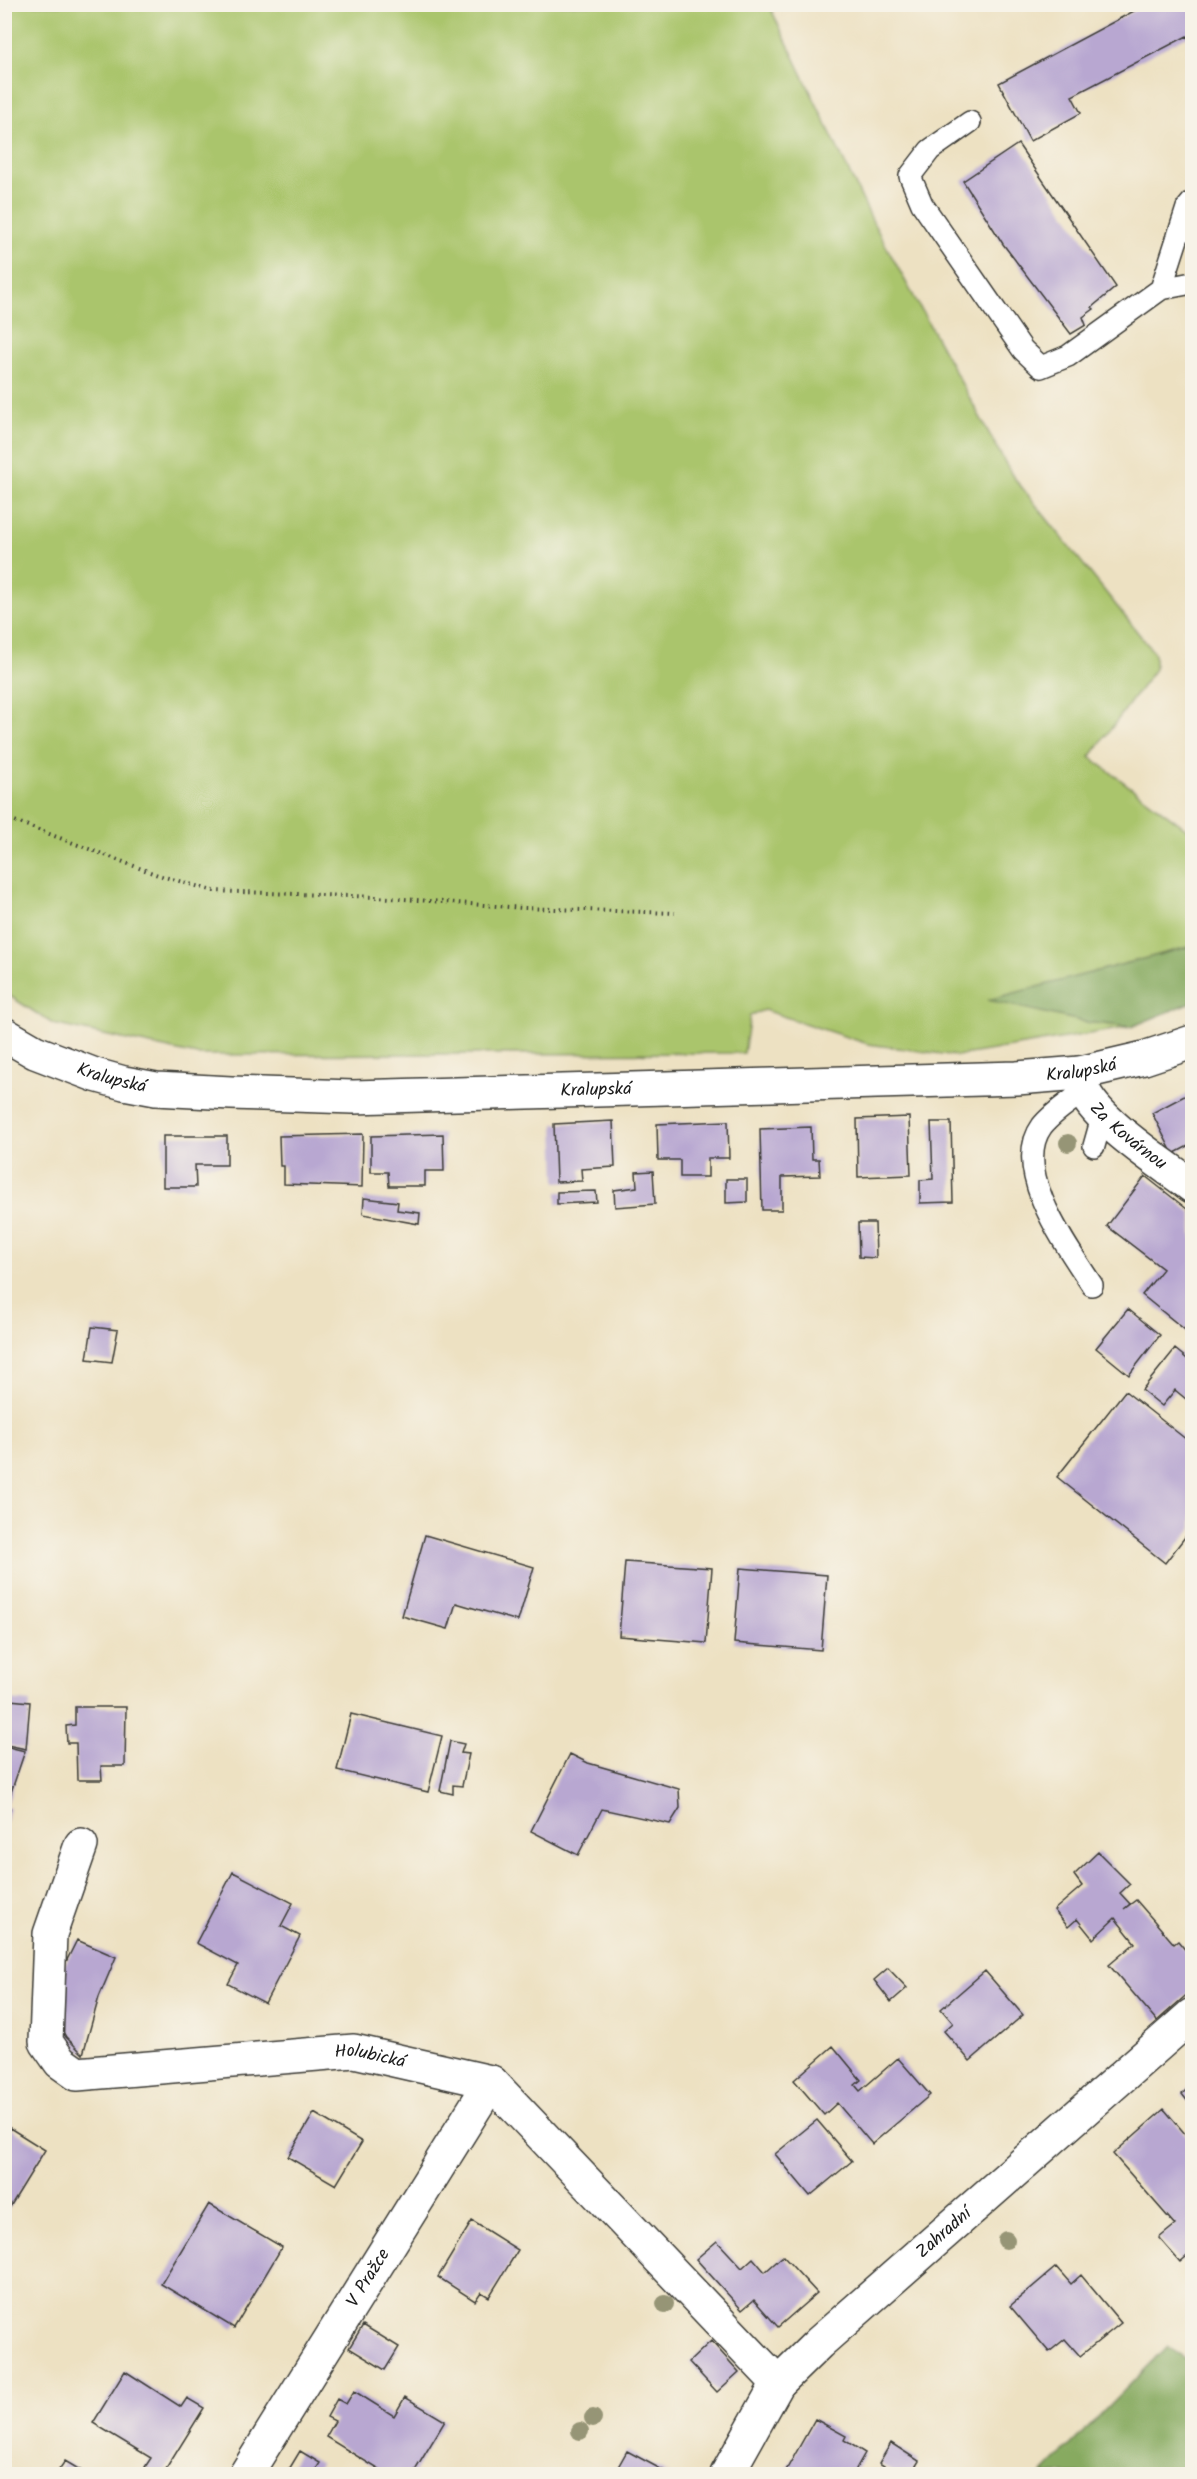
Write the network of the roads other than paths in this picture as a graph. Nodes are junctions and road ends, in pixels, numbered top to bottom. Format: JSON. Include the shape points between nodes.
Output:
{"nodes":[{"id":1,"x":970,"y":122,"type":"dead end"},
{"id":2,"x":1192,"y":202,"type":"edge"},
{"id":3,"x":1192,"y":283,"type":"edge"},
{"id":4,"x":1161,"y":289,"type":"junction"},
{"id":5,"x":4,"y":1034,"type":"edge"},
{"id":6,"x":1192,"y":1042,"type":"edge"},
{"id":7,"x":1089,"y":1092,"type":"junction"},
{"id":8,"x":1094,"y":1146,"type":"dead end"},
{"id":9,"x":1192,"y":1186,"type":"edge"},
{"id":10,"x":1092,"y":1285,"type":"dead end"},
{"id":11,"x":81,"y":1845,"type":"dead end"},
{"id":12,"x":1192,"y":2015,"type":"edge"},
{"id":13,"x":491,"y":2082,"type":"junction"},
{"id":14,"x":778,"y":2383,"type":"junction"},
{"id":15,"x":246,"y":2475,"type":"edge"},
{"id":16,"x":727,"y":2475,"type":"edge"}],
"edges":[{"from":1,"to":4,"type":"lane","via":[[930,150],[910,176],[928,214],[1023,350],[1041,367],[1068,356]]},
{"from":2,"to":4,"type":"lane"},
{"from":3,"to":4,"type":"lane"},
{"from":5,"to":7,"type":"street","name":"Kralupská","via":[[35,1052],[95,1075],[156,1089],[354,1097],[1017,1078]]},
{"from":6,"to":7,"type":"street","name":"Kralupská","via":[[1144,1058]]},
{"from":7,"to":8,"type":"lane"},
{"from":7,"to":9,"type":"street","name":"Za Kovárnou","via":[[1125,1136]]},
{"from":7,"to":10,"type":"lane","via":[[1052,1115],[1041,1128],[1032,1161],[1049,1215]]},
{"from":11,"to":13,"type":"street","name":"Holubická","via":[[50,1934],[46,2042],[60,2062],[77,2074],[354,2051]]},
{"from":12,"to":14,"type":"street","name":"Zahradní"},
{"from":13,"to":14,"type":"street"},
{"from":13,"to":15,"type":"street","name":"V Pražce"},
{"from":14,"to":16,"type":"street","name":"Zahradní"}]}
